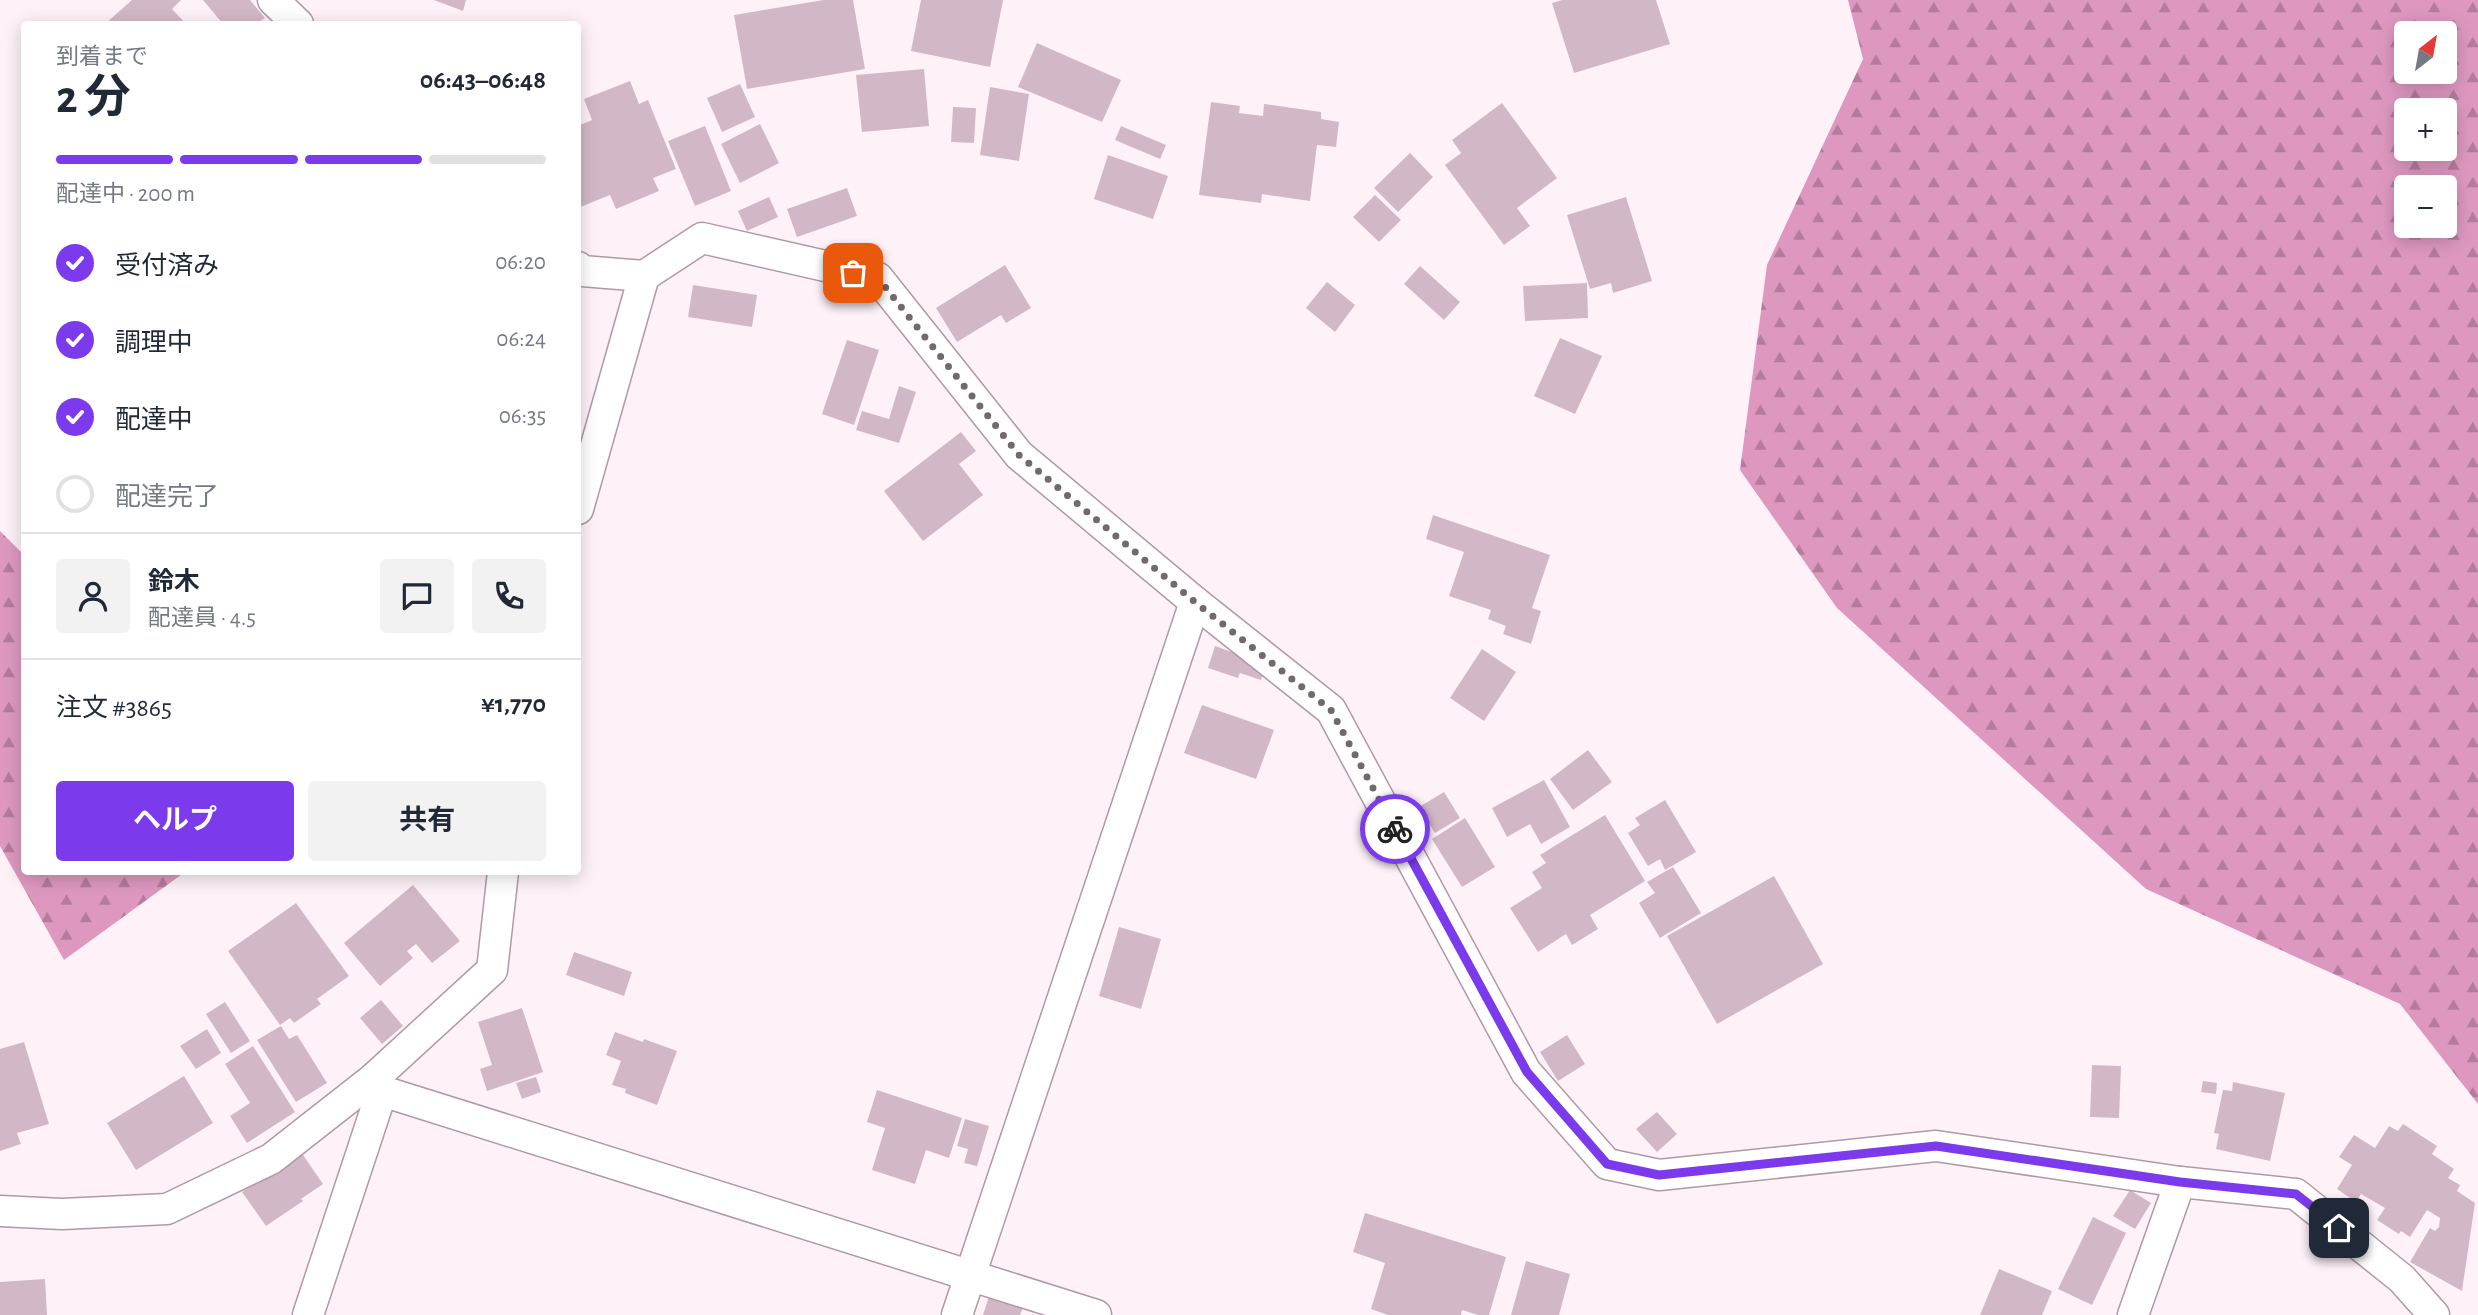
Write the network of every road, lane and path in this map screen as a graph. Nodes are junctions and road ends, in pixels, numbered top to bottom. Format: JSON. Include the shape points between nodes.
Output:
{"nodes":[{"id":1,"x":272,"y":0,"type":"edge"},
{"id":2,"x":295,"y":21,"type":"edge"},
{"id":3,"x":581,"y":270,"type":"edge"},
{"id":4,"x":644,"y":276,"type":"junction"},
{"id":5,"x":581,"y":498,"type":"edge"},
{"id":6,"x":1195,"y":602,"type":"junction"},
{"id":7,"x":503,"y":875,"type":"edge"},
{"id":8,"x":378,"y":1085,"type":"junction"},
{"id":9,"x":2180,"y":1182,"type":"junction"},
{"id":10,"x":0,"y":1211,"type":"edge"},
{"id":11,"x":970,"y":1274,"type":"junction"},
{"id":12,"x":308,"y":1315,"type":"edge"},
{"id":13,"x":957,"y":1315,"type":"edge"},
{"id":14,"x":1096,"y":1315,"type":"edge"},
{"id":15,"x":2133,"y":1315,"type":"edge"},
{"id":16,"x":2434,"y":1315,"type":"edge"}],
"edges":[{"from":1,"to":2,"type":"street"},
{"from":3,"to":4,"type":"street"},
{"from":4,"to":5,"type":"street"},
{"from":4,"to":6,"type":"street","via":[[702,238],[878,278],[1019,455]]},
{"from":6,"to":9,"type":"street","via":[[1331,710],[1527,1072],[1607,1164],[1659,1175],[1936,1146]]},
{"from":6,"to":11,"type":"street"},
{"from":7,"to":8,"type":"street","via":[[492,970]]},
{"from":8,"to":10,"type":"street","via":[[271,1159],[167,1209],[62,1214]]},
{"from":8,"to":11,"type":"street"},
{"from":8,"to":12,"type":"street"},
{"from":9,"to":15,"type":"street"},
{"from":9,"to":16,"type":"street","via":[[2296,1194],[2402,1279]]},
{"from":11,"to":13,"type":"street"},
{"from":11,"to":14,"type":"street"}]}
